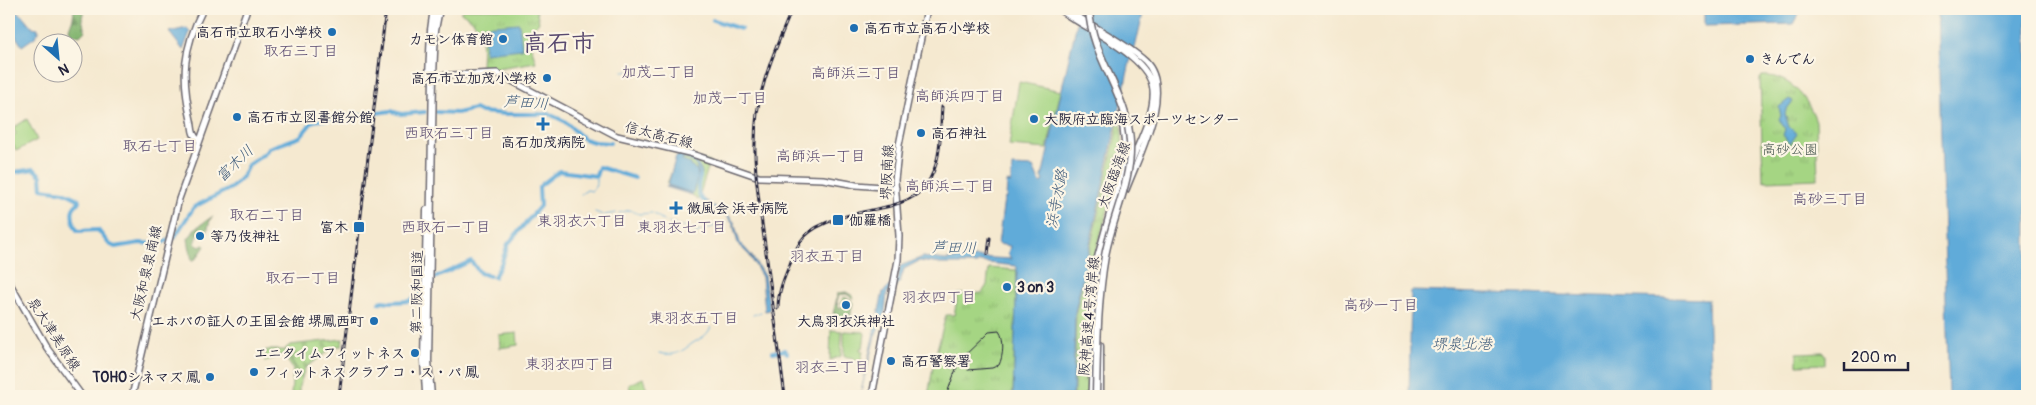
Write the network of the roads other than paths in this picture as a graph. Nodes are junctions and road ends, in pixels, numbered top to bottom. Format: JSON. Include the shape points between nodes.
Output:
{"nodes":[{"id":1,"x":204,"y":9,"type":"edge"},
{"id":2,"x":246,"y":9,"type":"edge"},
{"id":3,"x":434,"y":9,"type":"edge"},
{"id":4,"x":439,"y":9,"type":"edge"},
{"id":5,"x":927,"y":9,"type":"edge"},
{"id":6,"x":1059,"y":9,"type":"edge"},
{"id":7,"x":1066,"y":9,"type":"edge"},
{"id":8,"x":1088,"y":9,"type":"edge"},
{"id":9,"x":1079,"y":20,"type":"junction"},
{"id":10,"x":1132,"y":55,"type":"junction"},
{"id":11,"x":431,"y":76,"type":"junction"},
{"id":12,"x":1122,"y":115,"type":"junction"},
{"id":13,"x":200,"y":139,"type":"junction"},
{"id":14,"x":896,"y":188,"type":"junction"},
{"id":15,"x":9,"y":282,"type":"edge"},
{"id":16,"x":1094,"y":320,"type":"junction"},
{"id":17,"x":82,"y":396,"type":"edge"},
{"id":18,"x":131,"y":396,"type":"edge"},
{"id":19,"x":426,"y":396,"type":"edge"},
{"id":20,"x":430,"y":396,"type":"edge"},
{"id":21,"x":872,"y":396,"type":"edge"},
{"id":22,"x":1095,"y":396,"type":"edge"}],
"edges":[{"from":1,"to":13,"type":"main road","via":[[190,37],[184,72],[192,134]]},
{"from":2,"to":13,"type":"main road","name":"大阪和泉泉南線"},
{"from":3,"to":11,"type":"highway","name":"第二阪和国道"},
{"from":4,"to":11,"type":"highway","name":"第二阪和国道"},
{"from":5,"to":14,"type":"main road","name":"堺阪南線","via":[[899,142]]},
{"from":6,"to":9,"type":"main road","name":"大阪臨海線"},
{"from":7,"to":9,"type":"main road","name":"大阪臨海線"},
{"from":8,"to":12,"type":"highway","name":"阪神高速4号湾岸線","bridge":true,"via":[[1094,49]]},
{"from":8,"to":22,"type":"highway","name":"阪神高速4号湾岸線","bridge":true,"via":[[1094,40],[1124,110],[1130,141],[1128,177],[1106,255]]},
{"from":9,"to":10,"type":"main road","name":"大阪臨海線"},
{"from":10,"to":16,"type":"main road","name":"大阪臨海線","via":[[1150,77],[1153,100],[1105,236]]},
{"from":10,"to":22,"type":"main road","name":"大阪臨海線","via":[[1146,62],[1154,73],[1158,102],[1106,250],[1101,280]]},
{"from":11,"to":14,"type":"main road","name":"信太高石線","via":[[497,73],[617,136],[690,153],[760,177],[823,179]]},
{"from":11,"to":19,"type":"highway","name":"第二阪和国道","via":[[424,328]]},
{"from":11,"to":20,"type":"highway","name":"第二阪和国道"},
{"from":12,"to":16,"type":"highway","via":[[1123,168],[1097,261]]},
{"from":12,"to":22,"type":"highway","name":"阪神高速4号湾岸線","bridge":true,"via":[[1127,142],[1126,169],[1101,266]]},
{"from":13,"to":18,"type":"main road","name":"大阪和泉泉南線","via":[[177,194]]},
{"from":14,"to":21,"type":"main road","name":"堺阪南線","via":[[899,247]]},
{"from":15,"to":17,"type":"main road","name":"泉大津美原線","via":[[47,348]]},
{"from":16,"to":22,"type":"main road","name":"大阪臨海線"}]}
